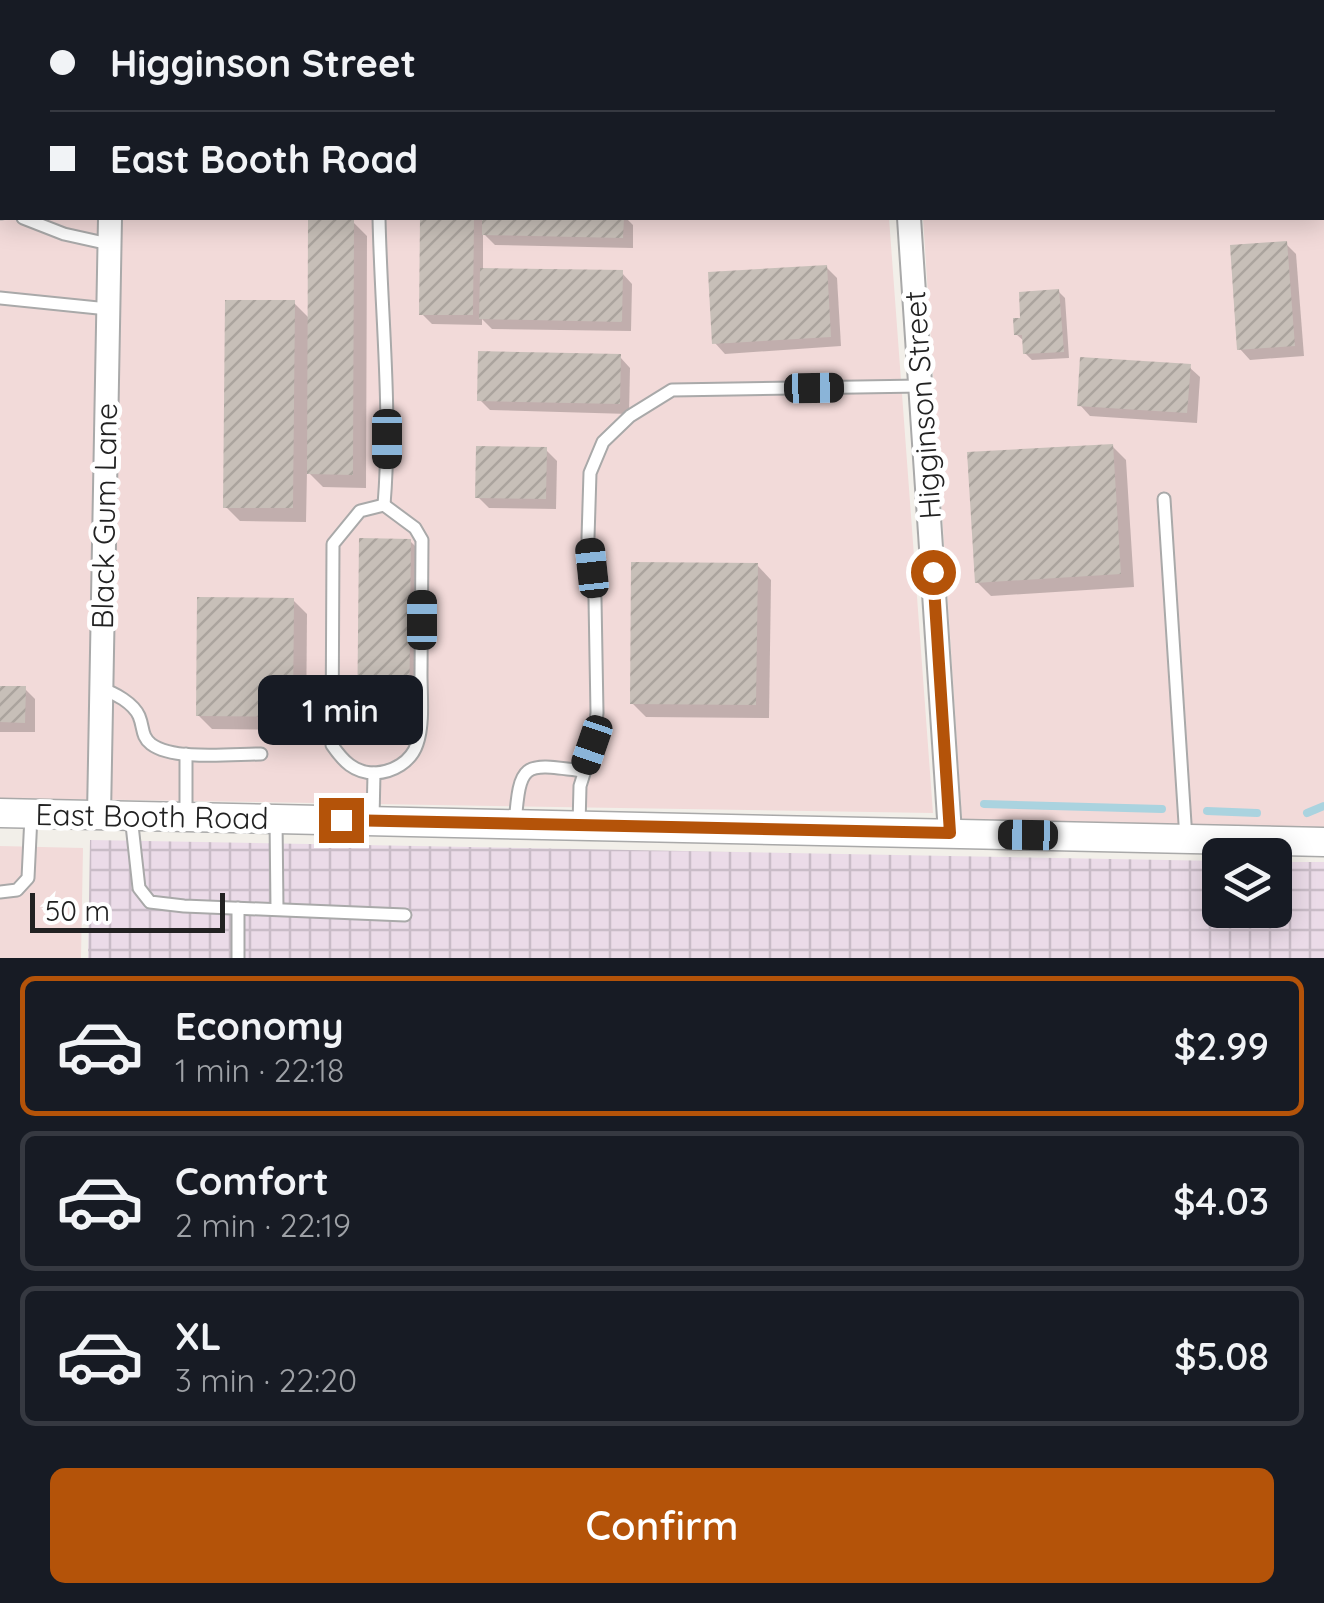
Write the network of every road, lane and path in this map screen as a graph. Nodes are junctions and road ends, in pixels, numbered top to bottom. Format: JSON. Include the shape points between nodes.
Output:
{"nodes":[{"id":1,"x":29,"y":220,"type":"edge"},
{"id":2,"x":110,"y":220,"type":"edge"},
{"id":3,"x":379,"y":220,"type":"edge"},
{"id":4,"x":908,"y":220,"type":"edge"},
{"id":5,"x":109,"y":244,"type":"junction"},
{"id":6,"x":0,"y":298,"type":"edge"},
{"id":7,"x":108,"y":308,"type":"junction"},
{"id":8,"x":921,"y":386,"type":"junction"},
{"id":9,"x":1164,"y":499,"type":"dead end"},
{"id":10,"x":384,"y":504,"type":"junction"},
{"id":11,"x":101,"y":689,"type":"junction"},
{"id":12,"x":186,"y":754,"type":"junction"},
{"id":13,"x":260,"y":754,"type":"dead end"},
{"id":14,"x":583,"y":771,"type":"junction"},
{"id":15,"x":374,"y":773,"type":"junction"},
{"id":16,"x":0,"y":813,"type":"edge"},
{"id":17,"x":31,"y":814,"type":"junction"},
{"id":18,"x":99,"y":815,"type":"junction"},
{"id":19,"x":131,"y":816,"type":"junction"},
{"id":20,"x":186,"y":817,"type":"junction"},
{"id":21,"x":276,"y":819,"type":"junction"},
{"id":22,"x":373,"y":821,"type":"junction"},
{"id":23,"x":515,"y":824,"type":"junction"},
{"id":24,"x":579,"y":825,"type":"junction"},
{"id":25,"x":950,"y":833,"type":"junction"},
{"id":26,"x":1186,"y":838,"type":"junction"},
{"id":27,"x":1324,"y":842,"type":"edge"},
{"id":28,"x":0,"y":892,"type":"edge"},
{"id":29,"x":238,"y":908,"type":"junction"},
{"id":30,"x":277,"y":909,"type":"junction"},
{"id":31,"x":405,"y":915,"type":"dead end"},
{"id":32,"x":238,"y":958,"type":"edge"}],
"edges":[{"from":1,"to":5,"type":"lane"},
{"from":2,"to":5,"type":"street","name":"Black Gum Lane"},
{"from":3,"to":10,"type":"lane"},
{"from":4,"to":8,"type":"street","name":"Higginson Street"},
{"from":5,"to":7,"type":"street","name":"Black Gum Lane"},
{"from":6,"to":7,"type":"lane"},
{"from":7,"to":11,"type":"street","name":"Black Gum Lane"},
{"from":8,"to":14,"type":"lane","via":[[672,390],[603,442],[590,474],[597,713]]},
{"from":8,"to":25,"type":"street","name":"Higginson Street"},
{"from":9,"to":26,"type":"lane"},
{"from":10,"to":15,"type":"lane","via":[[422,540],[421,700],[418,743],[410,756]]},
{"from":10,"to":15,"type":"lane","via":[[360,510],[333,544],[332,745],[352,768]]},
{"from":11,"to":12,"type":"lane","via":[[139,715],[143,736],[155,748]]},
{"from":11,"to":18,"type":"street","name":"Black Gum Lane"},
{"from":12,"to":13,"type":"lane"},
{"from":12,"to":20,"type":"lane"},
{"from":14,"to":23,"type":"lane","via":[[530,768],[518,789]]},
{"from":14,"to":24,"type":"lane"},
{"from":15,"to":22,"type":"lane"},
{"from":16,"to":17,"type":"street","name":"East Booth Road"},
{"from":17,"to":18,"type":"street","name":"East Booth Road"},
{"from":17,"to":28,"type":"lane","via":[[28,878],[18,890]]},
{"from":18,"to":19,"type":"street","name":"East Booth Road"},
{"from":19,"to":20,"type":"street","name":"East Booth Road"},
{"from":19,"to":29,"type":"lane","via":[[139,888],[150,902]]},
{"from":20,"to":21,"type":"street","name":"East Booth Road"},
{"from":21,"to":22,"type":"street","name":"East Booth Road"},
{"from":21,"to":30,"type":"lane"},
{"from":22,"to":23,"type":"street","name":"East Booth Road"},
{"from":23,"to":24,"type":"street","name":"East Booth Road"},
{"from":24,"to":25,"type":"street","name":"East Booth Road"},
{"from":25,"to":26,"type":"street","name":"East Booth Road"},
{"from":26,"to":27,"type":"street","name":"East Booth Road"},
{"from":29,"to":30,"type":"lane"},
{"from":29,"to":32,"type":"lane"},
{"from":30,"to":31,"type":"lane"}]}
